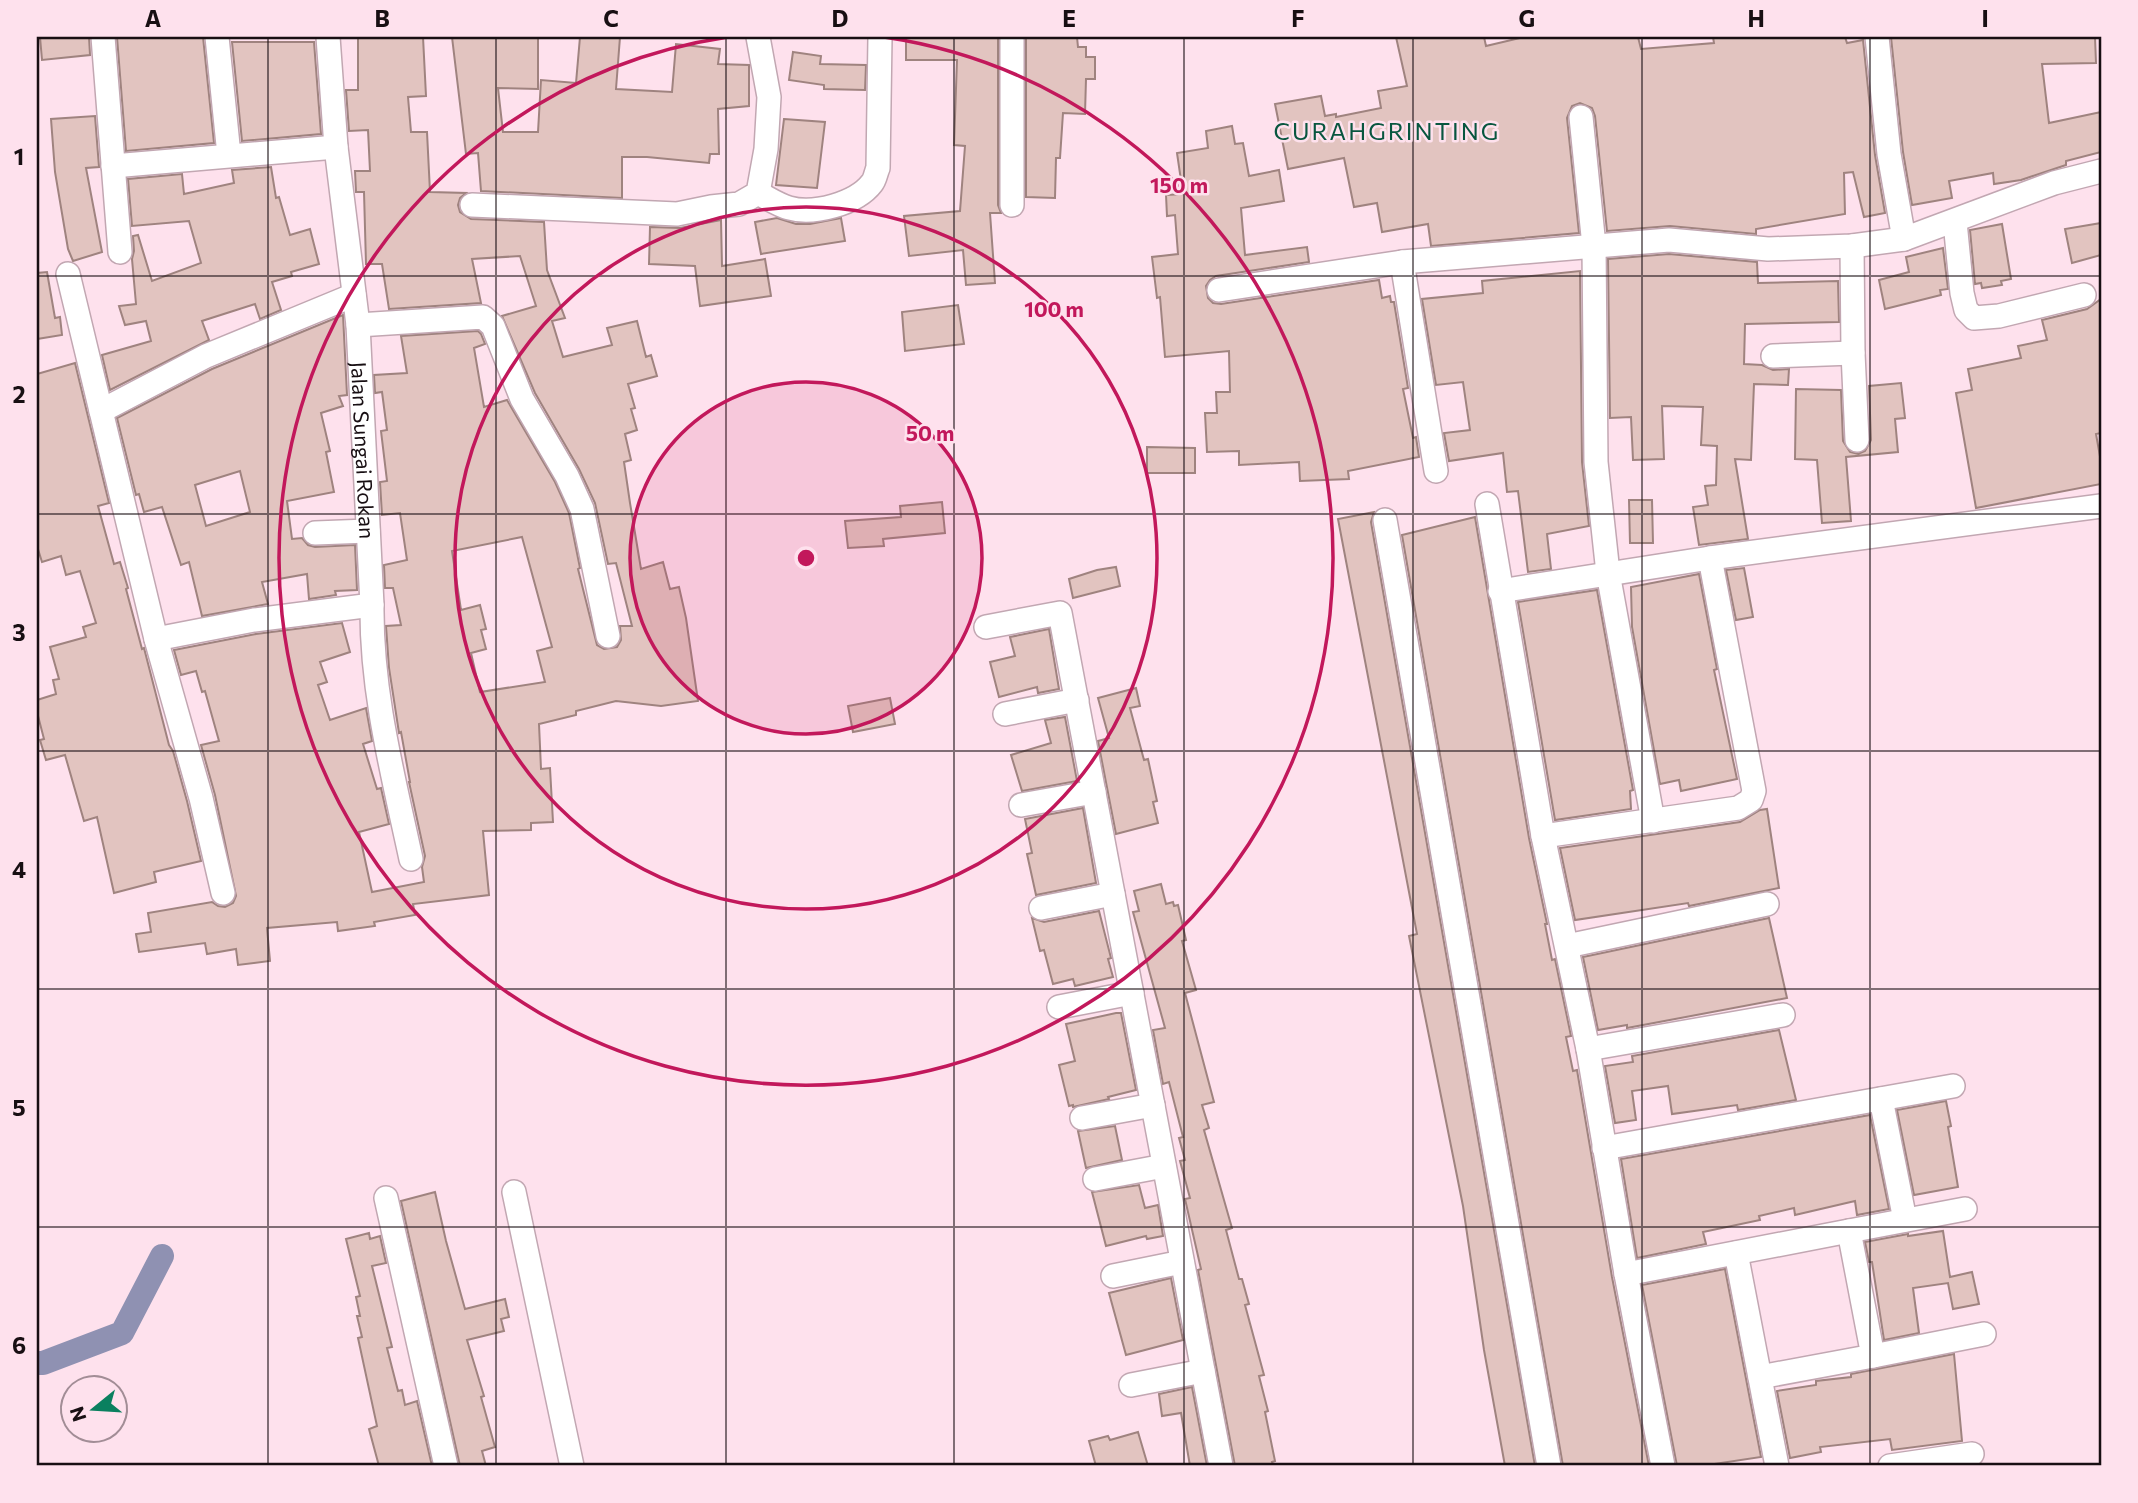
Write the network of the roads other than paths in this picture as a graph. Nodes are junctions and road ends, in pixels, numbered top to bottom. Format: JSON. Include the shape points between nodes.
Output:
{"nodes":[{"id":1,"x":103,"y":37,"type":"edge"},
{"id":2,"x":218,"y":37,"type":"edge"},
{"id":3,"x":328,"y":37,"type":"edge"},
{"id":4,"x":758,"y":37,"type":"edge"},
{"id":5,"x":880,"y":37,"type":"edge"},
{"id":6,"x":1013,"y":37,"type":"edge"},
{"id":7,"x":1877,"y":37,"type":"edge"},
{"id":8,"x":1581,"y":117,"type":"dead end"},
{"id":9,"x":336,"y":147,"type":"junction"},
{"id":10,"x":229,"y":155,"type":"junction"},
{"id":11,"x":113,"y":166,"type":"junction"},
{"id":12,"x":2101,"y":171,"type":"edge"},
{"id":13,"x":758,"y":193,"type":"junction"},
{"id":14,"x":472,"y":205,"type":"dead end"},
{"id":15,"x":1012,"y":205,"type":"dead end"},
{"id":16,"x":1955,"y":222,"type":"junction"},
{"id":17,"x":1904,"y":239,"type":"junction"},
{"id":18,"x":1594,"y":246,"type":"junction"},
{"id":19,"x":1852,"y":246,"type":"junction"},
{"id":20,"x":120,"y":252,"type":"dead end"},
{"id":21,"x":1402,"y":262,"type":"junction"},
{"id":22,"x":68,"y":274,"type":"dead end"},
{"id":23,"x":1219,"y":290,"type":"dead end"},
{"id":24,"x":354,"y":295,"type":"junction"},
{"id":25,"x":2084,"y":295,"type":"dead end"},
{"id":26,"x":358,"y":324,"type":"junction"},
{"id":27,"x":1853,"y":353,"type":"junction"},
{"id":28,"x":1773,"y":356,"type":"dead end"},
{"id":29,"x":101,"y":411,"type":"junction"},
{"id":30,"x":1857,"y":440,"type":"dead end"},
{"id":31,"x":1436,"y":471,"type":"dead end"},
{"id":32,"x":1487,"y":504,"type":"dead end"},
{"id":33,"x":2101,"y":506,"type":"edge"},
{"id":34,"x":1385,"y":520,"type":"dead end"},
{"id":35,"x":368,"y":531,"type":"junction"},
{"id":36,"x":315,"y":533,"type":"dead end"},
{"id":37,"x":1710,"y":558,"type":"junction"},
{"id":38,"x":1608,"y":573,"type":"junction"},
{"id":39,"x":1500,"y":591,"type":"junction"},
{"id":40,"x":372,"y":605,"type":"junction"},
{"id":41,"x":986,"y":627,"type":"dead end"},
{"id":42,"x":608,"y":636,"type":"dead end"},
{"id":43,"x":156,"y":639,"type":"junction"},
{"id":44,"x":1077,"y":701,"type":"junction"},
{"id":45,"x":1005,"y":714,"type":"dead end"},
{"id":46,"x":1094,"y":792,"type":"junction"},
{"id":47,"x":1021,"y":805,"type":"dead end"},
{"id":48,"x":1653,"y":821,"type":"junction"},
{"id":49,"x":1543,"y":836,"type":"junction"},
{"id":50,"x":411,"y":859,"type":"dead end"},
{"id":51,"x":223,"y":893,"type":"dead end"},
{"id":52,"x":1113,"y":894,"type":"junction"},
{"id":53,"x":1767,"y":904,"type":"dead end"},
{"id":54,"x":1041,"y":908,"type":"dead end"},
{"id":55,"x":1567,"y":946,"type":"junction"},
{"id":56,"x":1132,"y":993,"type":"junction"},
{"id":57,"x":1059,"y":1007,"type":"dead end"},
{"id":58,"x":1783,"y":1015,"type":"dead end"},
{"id":59,"x":1588,"y":1049,"type":"junction"},
{"id":60,"x":1953,"y":1086,"type":"dead end"},
{"id":61,"x":1881,"y":1099,"type":"junction"},
{"id":62,"x":1153,"y":1105,"type":"junction"},
{"id":63,"x":1082,"y":1118,"type":"dead end"},
{"id":64,"x":1604,"y":1149,"type":"junction"},
{"id":65,"x":1164,"y":1166,"type":"junction"},
{"id":66,"x":1095,"y":1179,"type":"dead end"},
{"id":67,"x":514,"y":1192,"type":"dead end"},
{"id":68,"x":386,"y":1198,"type":"dead end"},
{"id":69,"x":1965,"y":1209,"type":"dead end"},
{"id":70,"x":1905,"y":1220,"type":"junction"},
{"id":71,"x":1849,"y":1231,"type":"junction"},
{"id":72,"x":1736,"y":1253,"type":"junction"},
{"id":73,"x":1182,"y":1262,"type":"junction"},
{"id":74,"x":1626,"y":1274,"type":"junction"},
{"id":75,"x":1113,"y":1276,"type":"dead end"},
{"id":76,"x":1984,"y":1335,"type":"dead end"},
{"id":77,"x":1873,"y":1356,"type":"junction"},
{"id":78,"x":1203,"y":1371,"type":"junction"},
{"id":79,"x":1760,"y":1377,"type":"junction"},
{"id":80,"x":1131,"y":1385,"type":"dead end"},
{"id":81,"x":1972,"y":1454,"type":"dead end"},
{"id":82,"x":446,"y":1466,"type":"edge"},
{"id":83,"x":572,"y":1466,"type":"edge"},
{"id":84,"x":1221,"y":1466,"type":"edge"},
{"id":85,"x":1549,"y":1466,"type":"edge"},
{"id":86,"x":1663,"y":1466,"type":"edge"},
{"id":87,"x":1777,"y":1466,"type":"edge"},
{"id":88,"x":1890,"y":1466,"type":"edge"}],
"edges":[{"from":1,"to":11,"type":"street"},
{"from":2,"to":10,"type":"street"},
{"from":3,"to":9,"type":"street","name":"Jalan Sungai Rokan"},
{"from":4,"to":13,"type":"street","via":[[769,97]]},
{"from":5,"to":13,"type":"street","via":[[878,168],[872,183],[833,207],[811,209],[789,208]]},
{"from":6,"to":15,"type":"street"},
{"from":7,"to":17,"type":"street"},
{"from":8,"to":18,"type":"street"},
{"from":9,"to":10,"type":"street"},
{"from":9,"to":24,"type":"street","name":"Jalan Sungai Rokan"},
{"from":10,"to":11,"type":"street"},
{"from":11,"to":20,"type":"street"},
{"from":12,"to":16,"type":"street","via":[[2054,183]]},
{"from":13,"to":14,"type":"street","via":[[739,204],[677,214]]},
{"from":16,"to":17,"type":"street"},
{"from":16,"to":25,"type":"street","via":[[1962,293],[1966,310],[1974,318]]},
{"from":17,"to":19,"type":"street"},
{"from":18,"to":19,"type":"street","via":[[1669,240],[1768,249]]},
{"from":18,"to":21,"type":"street"},
{"from":18,"to":38,"type":"street","via":[[1596,462]]},
{"from":19,"to":27,"type":"street"},
{"from":21,"to":23,"type":"street"},
{"from":21,"to":31,"type":"street"},
{"from":22,"to":29,"type":"street"},
{"from":24,"to":26,"type":"street","name":"Jalan Sungai Rokan"},
{"from":24,"to":29,"type":"street","via":[[206,356]]},
{"from":26,"to":35,"type":"street","name":"Jalan Sungai Rokan"},
{"from":26,"to":42,"type":"street","via":[[483,317],[493,326],[522,399],[582,509]]},
{"from":27,"to":28,"type":"street"},
{"from":27,"to":30,"type":"street"},
{"from":29,"to":43,"type":"street"},
{"from":32,"to":39,"type":"street"},
{"from":33,"to":37,"type":"street"},
{"from":34,"to":85,"type":"street"},
{"from":35,"to":36,"type":"street"},
{"from":35,"to":40,"type":"street","name":"Jalan Sungai Rokan"},
{"from":37,"to":38,"type":"street"},
{"from":37,"to":48,"type":"street","via":[[1754,791],[1752,800],[1738,808]]},
{"from":38,"to":39,"type":"street"},
{"from":38,"to":48,"type":"street"},
{"from":39,"to":49,"type":"street"},
{"from":40,"to":43,"type":"street","via":[[254,620]]},
{"from":40,"to":50,"type":"street","name":"Jalan Sungai Rokan","via":[[376,690]]},
{"from":41,"to":44,"type":"street","via":[[1060,613]]},
{"from":43,"to":51,"type":"street"},
{"from":44,"to":45,"type":"street"},
{"from":44,"to":46,"type":"street"},
{"from":46,"to":47,"type":"street"},
{"from":46,"to":52,"type":"street"},
{"from":48,"to":49,"type":"street"},
{"from":49,"to":55,"type":"street"},
{"from":52,"to":54,"type":"street"},
{"from":52,"to":56,"type":"street"},
{"from":53,"to":55,"type":"street"},
{"from":55,"to":59,"type":"street"},
{"from":56,"to":57,"type":"street"},
{"from":56,"to":62,"type":"street"},
{"from":58,"to":59,"type":"street"},
{"from":59,"to":64,"type":"street"},
{"from":60,"to":61,"type":"street"},
{"from":61,"to":64,"type":"street"},
{"from":61,"to":70,"type":"street"},
{"from":62,"to":63,"type":"street"},
{"from":62,"to":65,"type":"street"},
{"from":64,"to":74,"type":"street"},
{"from":65,"to":66,"type":"street"},
{"from":65,"to":73,"type":"street"},
{"from":67,"to":83,"type":"street"},
{"from":68,"to":82,"type":"street"},
{"from":69,"to":70,"type":"street"},
{"from":70,"to":71,"type":"street"},
{"from":71,"to":72,"type":"street"},
{"from":71,"to":77,"type":"street"},
{"from":72,"to":74,"type":"street"},
{"from":72,"to":79,"type":"street"},
{"from":73,"to":75,"type":"street"},
{"from":73,"to":78,"type":"street"},
{"from":74,"to":86,"type":"street"},
{"from":76,"to":77,"type":"street"},
{"from":77,"to":79,"type":"street"},
{"from":78,"to":80,"type":"street"},
{"from":78,"to":84,"type":"street"},
{"from":79,"to":87,"type":"street"},
{"from":81,"to":88,"type":"street"}]}
